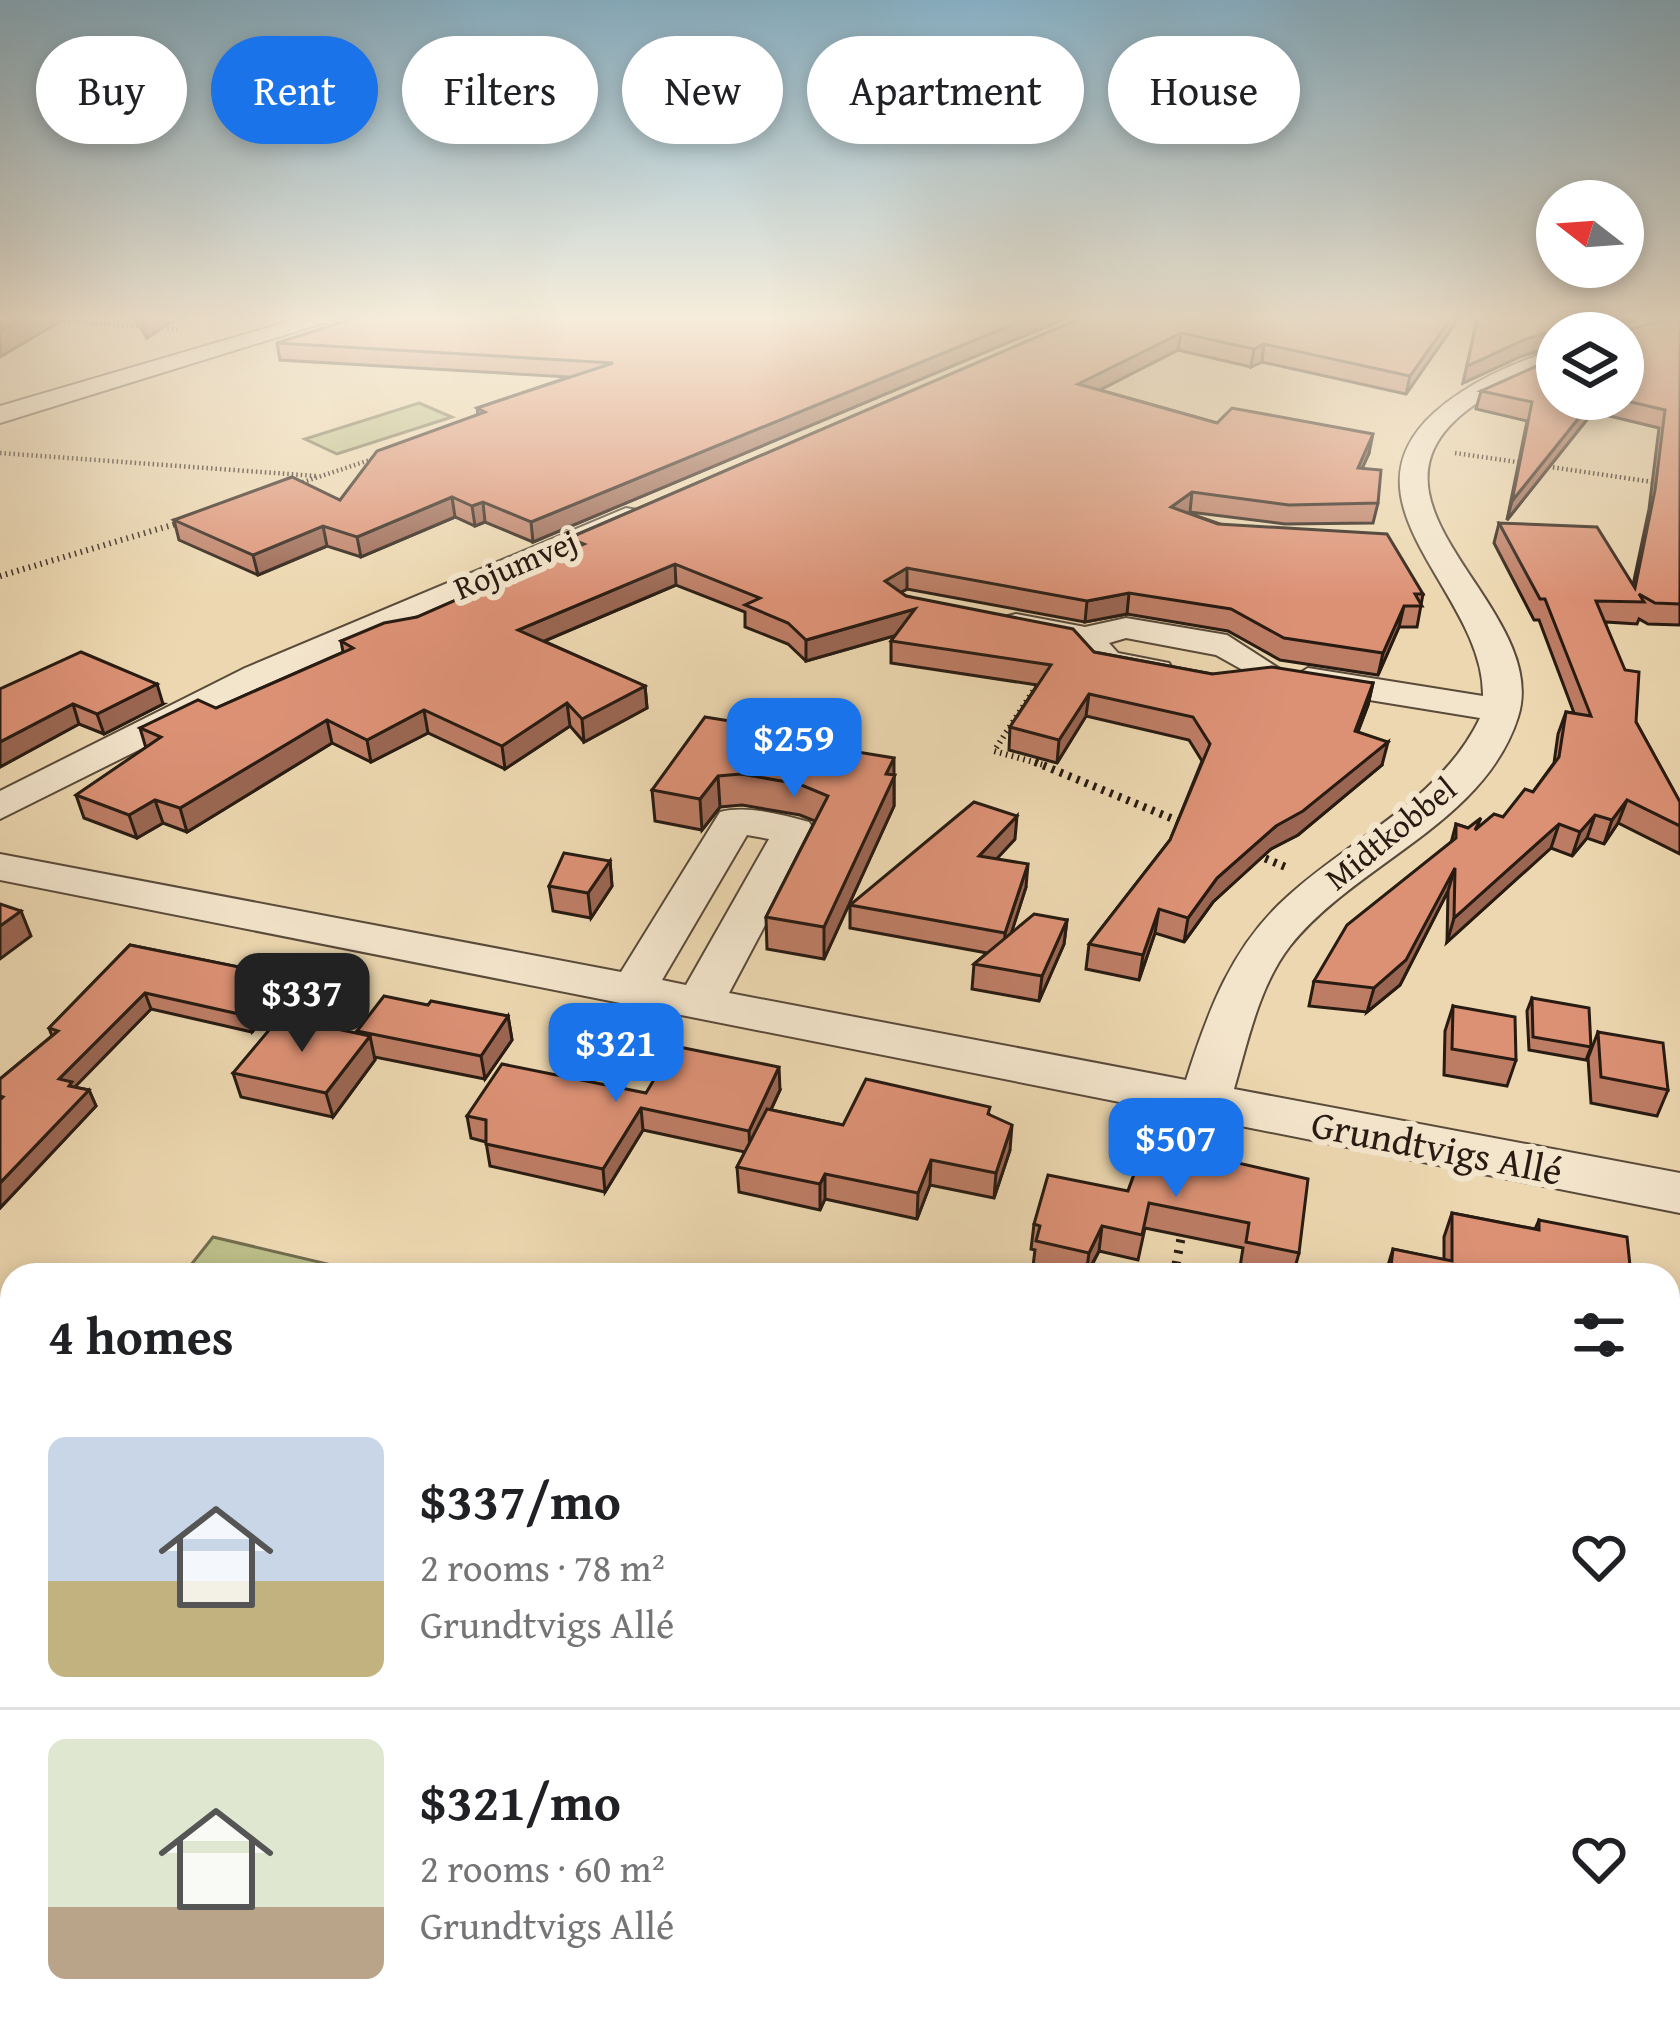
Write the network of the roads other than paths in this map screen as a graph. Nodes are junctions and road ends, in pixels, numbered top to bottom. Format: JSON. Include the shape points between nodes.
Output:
{"nodes":[{"id":1,"x":1451,"y":410,"type":"edge"},
{"id":2,"x":658,"y":504,"type":"edge"},
{"id":3,"x":976,"y":616,"type":"edge"},
{"id":4,"x":1078,"y":636,"type":"junction"},
{"id":5,"x":1268,"y":673,"type":"junction"},
{"id":6,"x":1502,"y":710,"type":"junction"},
{"id":7,"x":0,"y":807,"type":"edge"},
{"id":8,"x":0,"y":867,"type":"edge"},
{"id":9,"x":633,"y":990,"type":"junction"},
{"id":10,"x":700,"y":1002,"type":"junction"},
{"id":11,"x":1204,"y":1102,"type":"junction"},
{"id":12,"x":1680,"y":1193,"type":"edge"}],
"edges":[{"from":1,"to":6,"type":"street","via":[[1418,448],[1416,541],[1486,629],[1503,671]]},
{"from":2,"to":7,"type":"street","name":"Rojumvej","via":[[258,676]]},
{"from":3,"to":4,"type":"street"},
{"from":4,"to":5,"type":"street","via":[[1126,628],[1228,646]]},
{"from":4,"to":5,"type":"street","via":[[1106,661],[1198,679]]},
{"from":5,"to":6,"type":"street"},
{"from":6,"to":11,"type":"street","name":"Midtkobbel","via":[[1485,749],[1451,788],[1325,884],[1275,934],[1244,981]]},
{"from":8,"to":9,"type":"street","name":"Grundtvigs Allé"},
{"from":9,"to":10,"type":"street","name":"Grundtvigs Allé"},
{"from":9,"to":10,"type":"street","via":[[735,821],[794,831]]},
{"from":10,"to":11,"type":"street","name":"Grundtvigs Allé"},
{"from":11,"to":12,"type":"street","name":"Grundtvigs Allé"}]}
